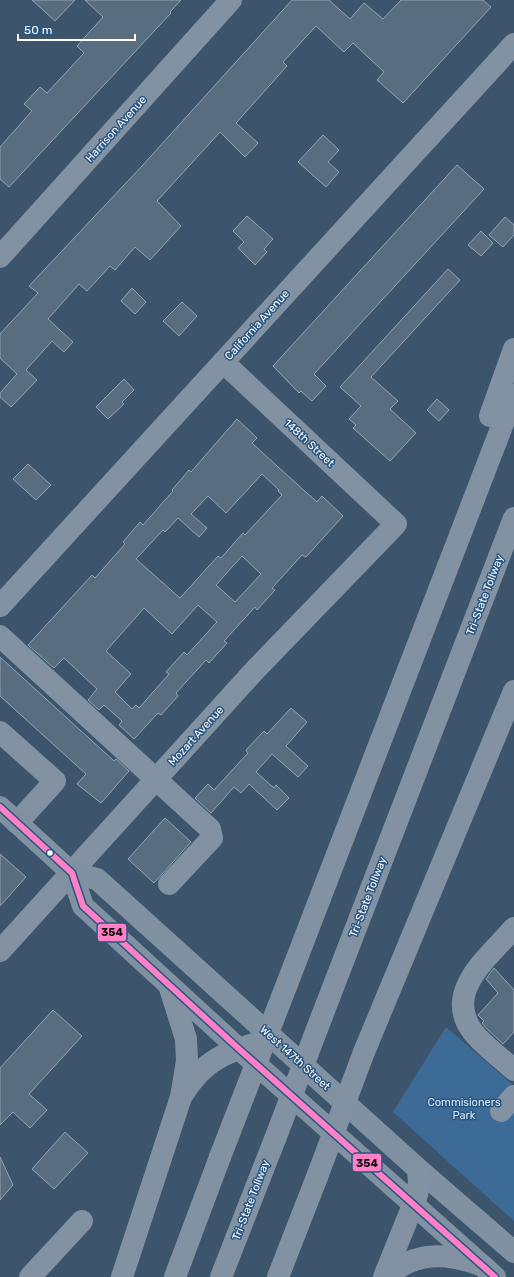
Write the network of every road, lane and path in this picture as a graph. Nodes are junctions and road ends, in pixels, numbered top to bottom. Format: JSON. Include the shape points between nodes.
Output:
{"nodes":[{"id":1,"x":231,"y":0,"type":"edge"},
{"id":2,"x":514,"y":44,"type":"edge"},
{"id":3,"x":0,"y":257,"type":"edge"},
{"id":4,"x":514,"y":349,"type":"edge"},
{"id":5,"x":223,"y":362,"type":"junction"},
{"id":6,"x":514,"y":395,"type":"edge"},
{"id":7,"x":467,"y":515,"type":"junction"},
{"id":8,"x":514,"y":518,"type":"edge"},
{"id":9,"x":396,"y":524,"type":"joint"},
{"id":10,"x":0,"y":606,"type":"edge"},
{"id":11,"x":0,"y":636,"type":"edge"},
{"id":12,"x":514,"y":691,"type":"edge"},
{"id":13,"x":0,"y":732,"type":"edge"},
{"id":14,"x":157,"y":779,"type":"junction"},
{"id":15,"x":5,"y":813,"type":"edge"},
{"id":16,"x":72,"y":874,"type":"junction"},
{"id":17,"x":169,"y":884,"type":"dead end"},
{"id":18,"x":514,"y":928,"type":"edge"},
{"id":19,"x":0,"y":951,"type":"edge"},
{"id":20,"x":169,"y":985,"type":"junction"},
{"id":21,"x":272,"y":1038,"type":"junction"},
{"id":22,"x":239,"y":1049,"type":"junction"},
{"id":23,"x":514,"y":1070,"type":"edge"},
{"id":24,"x":181,"y":1097,"type":"junction"},
{"id":25,"x":418,"y":1169,"type":"junction"},
{"id":26,"x":414,"y":1204,"type":"junction"},
{"id":27,"x":82,"y":1221,"type":"dead end"},
{"id":28,"x":514,"y":1252,"type":"edge"},
{"id":29,"x":489,"y":1271,"type":"edge"},
{"id":30,"x":30,"y":1277,"type":"edge"},
{"id":31,"x":122,"y":1277,"type":"edge"},
{"id":32,"x":175,"y":1277,"type":"edge"},
{"id":33,"x":221,"y":1277,"type":"edge"},
{"id":34,"x":278,"y":1277,"type":"edge"},
{"id":35,"x":384,"y":1277,"type":"edge"},
{"id":36,"x":388,"y":1277,"type":"edge"}],
"edges":[{"from":1,"to":3,"type":"main road","name":"Harrison Avenue"},
{"from":2,"to":5,"type":"main road","name":"California Avenue"},
{"from":4,"to":7,"type":"main road","via":[[480,444]]},
{"from":5,"to":9,"type":"main road","name":"148th Street"},
{"from":5,"to":10,"type":"main road","name":"California Avenue"},
{"from":6,"to":7,"type":"main road"},
{"from":7,"to":32,"type":"main road","bridge":true},
{"from":8,"to":33,"type":"main road","name":"Tri-State Tollway","bridge":true},
{"from":9,"to":14,"type":"main road","name":"Mozart Avenue","via":[[256,669]]},
{"from":11,"to":14,"type":"main road"},
{"from":12,"to":34,"type":"main road","bridge":true,"via":[[364,1052]]},
{"from":13,"to":15,"type":"main road","via":[[55,781]]},
{"from":14,"to":16,"type":"main road","name":"Mozart Avenue"},
{"from":14,"to":17,"type":"main road","via":[[210,829],[212,838]]},
{"from":15,"to":16,"type":"main road"},
{"from":16,"to":19,"type":"main road","name":"Mozart Avenue"},
{"from":16,"to":20,"type":"main road","via":[[82,906]]},
{"from":16,"to":21,"type":"main road","name":"West 147th Street","via":[[97,879]]},
{"from":18,"to":23,"type":"main road","via":[[474,972],[465,988],[463,1002],[467,1021],[474,1032]]},
{"from":20,"to":22,"type":"main road"},
{"from":20,"to":24,"type":"main road","via":[[186,1039],[187,1061]]},
{"from":21,"to":22,"type":"main road"},
{"from":21,"to":25,"type":"main road","name":"West 147th Street"},
{"from":22,"to":24,"type":"main road","via":[[219,1056],[208,1064],[193,1079]]},
{"from":22,"to":26,"type":"main road"},
{"from":24,"to":31,"type":"main road"},
{"from":25,"to":26,"type":"main road"},
{"from":25,"to":28,"type":"main road","name":"West 147th Street"},
{"from":26,"to":29,"type":"main road"},
{"from":26,"to":35,"type":"main road"},
{"from":27,"to":30,"type":"main road"},
{"from":29,"to":36,"type":"main road","via":[[456,1257],[426,1256],[404,1265]]}]}
